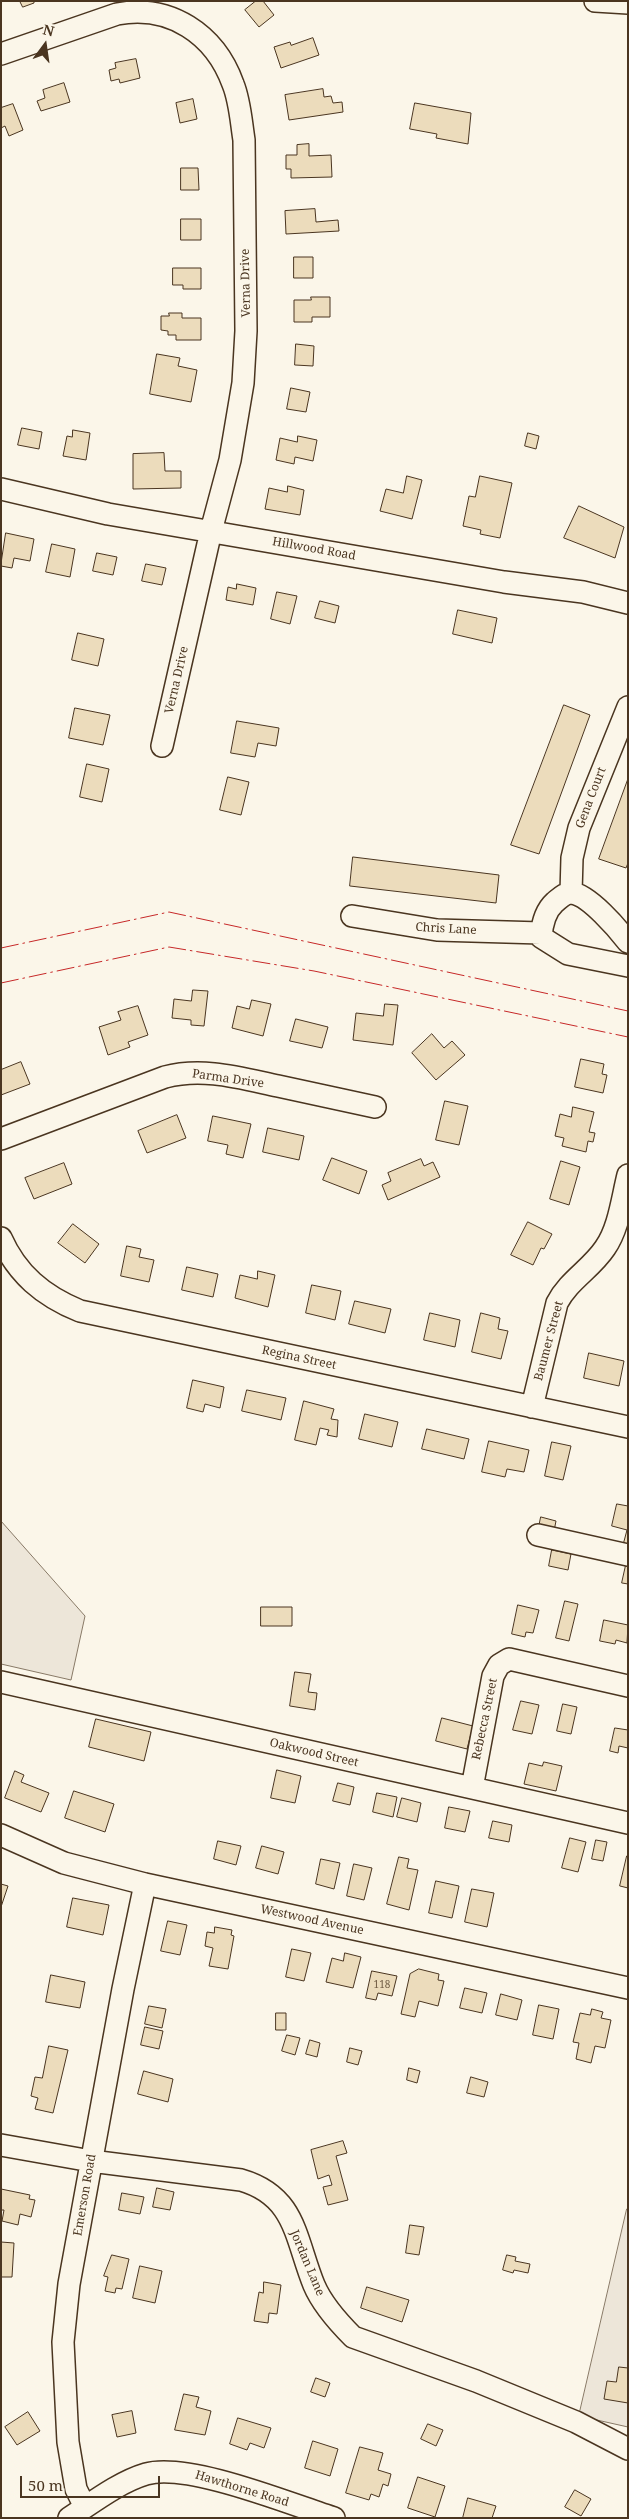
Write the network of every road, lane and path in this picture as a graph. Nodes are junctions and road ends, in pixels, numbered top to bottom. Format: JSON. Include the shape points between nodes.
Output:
{"nodes":[{"id":1,"x":595,"y":1,"type":"edge"},
{"id":2,"x":628,"y":3,"type":"edge"},
{"id":3,"x":1,"y":54,"type":"edge"},
{"id":4,"x":1,"y":489,"type":"edge"},
{"id":5,"x":211,"y":531,"type":"junction"},
{"id":6,"x":628,"y":603,"type":"edge"},
{"id":7,"x":628,"y":707,"type":"edge"},
{"id":8,"x":162,"y":746,"type":"dead end"},
{"id":9,"x":571,"y":893,"type":"junction"},
{"id":10,"x":352,"y":916,"type":"dead end"},
{"id":11,"x":541,"y":933,"type":"junction"},
{"id":12,"x":628,"y":942,"type":"edge"},
{"id":13,"x":628,"y":966,"type":"edge"},
{"id":14,"x":375,"y":1107,"type":"dead end"},
{"id":15,"x":1,"y":1140,"type":"edge"},
{"id":16,"x":628,"y":1175,"type":"edge"},
{"id":17,"x":1,"y":1238,"type":"edge"},
{"id":18,"x":532,"y":1407,"type":"junction"},
{"id":19,"x":628,"y":1427,"type":"edge"},
{"id":20,"x":538,"y":1535,"type":"dead end"},
{"id":21,"x":628,"y":1555,"type":"edge"},
{"id":22,"x":1,"y":1682,"type":"edge"},
{"id":23,"x":628,"y":1686,"type":"edge"},
{"id":24,"x":472,"y":1788,"type":"junction"},
{"id":25,"x":628,"y":1823,"type":"edge"},
{"id":26,"x":1,"y":1835,"type":"edge"},
{"id":27,"x":145,"y":1884,"type":"junction"},
{"id":28,"x":628,"y":1988,"type":"edge"},
{"id":29,"x":1,"y":2145,"type":"edge"},
{"id":30,"x":91,"y":2161,"type":"junction"},
{"id":31,"x":628,"y":2449,"type":"edge"},
{"id":32,"x":77,"y":2513,"type":"edge"},
{"id":33,"x":334,"y":2518,"type":"edge"}],
"edges":[{"from":1,"to":2,"type":"street"},
{"from":3,"to":5,"type":"street","name":"Verna Drive","via":[[117,14],[148,11],[179,20],[196,31],[226,66],[234,85],[244,140],[246,357],[230,460]]},
{"from":4,"to":5,"type":"street","name":"Hillwood Road","via":[[108,514]]},
{"from":5,"to":6,"type":"street","name":"Hillwood Road","via":[[504,582],[583,592]]},
{"from":5,"to":8,"type":"street","name":"Verna Drive"},
{"from":7,"to":9,"type":"street","name":"Gena Court","via":[[579,828],[572,858]]},
{"from":9,"to":11,"type":"street","via":[[550,906]]},
{"from":9,"to":12,"type":"street","via":[[582,897]]},
{"from":10,"to":11,"type":"street","name":"Chris Lane","via":[[437,930]]},
{"from":11,"to":13,"type":"street","via":[[541,937],[568,954]]},
{"from":14,"to":15,"type":"street","name":"Parma Drive","via":[[235,1077],[182,1072]]},
{"from":16,"to":18,"type":"street","name":"Baumer Street","via":[[611,1238],[564,1289],[557,1303]]},
{"from":17,"to":18,"type":"street","name":"Regina Street","via":[[22,1274],[41,1291],[80,1311]]},
{"from":18,"to":19,"type":"street","name":"Regina Street"},
{"from":20,"to":21,"type":"street"},
{"from":22,"to":24,"type":"street","name":"Oakwood Street"},
{"from":23,"to":24,"type":"street","name":"Rebecca Street","via":[[510,1658],[503,1661],[493,1676]]},
{"from":24,"to":25,"type":"street","name":"Oakwood Street"},
{"from":26,"to":27,"type":"street","name":"Westwood Avenue","via":[[64,1863]]},
{"from":27,"to":28,"type":"street","name":"Westwood Avenue"},
{"from":27,"to":30,"type":"street","name":"Emerson Road"},
{"from":29,"to":30,"type":"street","name":"Jordan Lane"},
{"from":30,"to":31,"type":"street","name":"Jordan Lane","via":[[259,2185],[271,2193],[287,2212],[315,2287],[353,2337],[476,2381],[576,2422]]},
{"from":30,"to":32,"type":"street","name":"Emerson Road","via":[[69,2284],[64,2342],[68,2442]]},
{"from":32,"to":33,"type":"street","name":"Hawthorne Road","via":[[144,2474],[179,2471]]}]}
